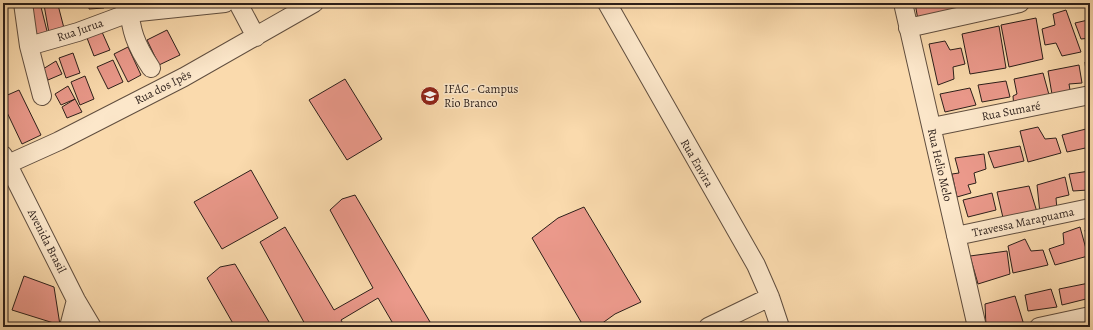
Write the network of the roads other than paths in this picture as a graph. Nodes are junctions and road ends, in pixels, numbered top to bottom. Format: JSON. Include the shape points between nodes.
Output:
{"nodes":[{"id":1,"x":23,"y":3,"type":"edge"},
{"id":2,"x":225,"y":3,"type":"edge"},
{"id":3,"x":238,"y":3,"type":"edge"},
{"id":4,"x":314,"y":3,"type":"edge"},
{"id":5,"x":607,"y":3,"type":"edge"},
{"id":6,"x":903,"y":3,"type":"edge"},
{"id":7,"x":1020,"y":3,"type":"edge"},
{"id":8,"x":128,"y":8,"type":"edge"},
{"id":9,"x":908,"y":28,"type":"junction"},
{"id":10,"x":256,"y":37,"type":"junction"},
{"id":11,"x":29,"y":46,"type":"junction"},
{"id":12,"x":150,"y":68,"type":"dead end"},
{"id":13,"x":1090,"y":95,"type":"edge"},
{"id":14,"x":42,"y":96,"type":"dead end"},
{"id":15,"x":932,"y":127,"type":"junction"},
{"id":16,"x":5,"y":159,"type":"edge"},
{"id":17,"x":1090,"y":208,"type":"edge"},
{"id":18,"x":956,"y":236,"type":"junction"},
{"id":19,"x":770,"y":297,"type":"junction"},
{"id":20,"x":76,"y":300,"type":"junction"},
{"id":21,"x":1090,"y":316,"type":"edge"},
{"id":22,"x":69,"y":327,"type":"edge"},
{"id":23,"x":92,"y":327,"type":"edge"},
{"id":24,"x":708,"y":327,"type":"edge"},
{"id":25,"x":780,"y":327,"type":"edge"},
{"id":26,"x":977,"y":327,"type":"edge"},
{"id":27,"x":1039,"y":327,"type":"edge"}],
"edges":[{"from":1,"to":11,"type":"street"},
{"from":2,"to":8,"type":"street","name":"Rua Jurua"},
{"from":3,"to":10,"type":"street"},
{"from":4,"to":10,"type":"street","name":"Rua dos Ipês"},
{"from":5,"to":19,"type":"street","name":"Rua Envira","via":[[756,265]]},
{"from":6,"to":9,"type":"street","name":"Rua Helio Melo"},
{"from":7,"to":9,"type":"street"},
{"from":8,"to":11,"type":"street","name":"Rua Jurua","via":[[78,32]]},
{"from":8,"to":12,"type":"street","via":[[134,39]]},
{"from":9,"to":15,"type":"street","name":"Rua Helio Melo"},
{"from":10,"to":16,"type":"street","name":"Rua dos Ipês","via":[[59,141]]},
{"from":11,"to":14,"type":"street"},
{"from":13,"to":15,"type":"street","name":"Rua Sumaré"},
{"from":15,"to":18,"type":"street","name":"Rua Helio Melo"},
{"from":16,"to":20,"type":"street","name":"Avenida Brasil"},
{"from":17,"to":18,"type":"street","name":"Travessa Marapuama"},
{"from":18,"to":26,"type":"street","name":"Rua Helio Melo"},
{"from":19,"to":24,"type":"street"},
{"from":19,"to":25,"type":"street","name":"Rua Envira"},
{"from":20,"to":22,"type":"street"},
{"from":20,"to":23,"type":"street","name":"Avenida Brasil"},
{"from":21,"to":27,"type":"street"}]}
